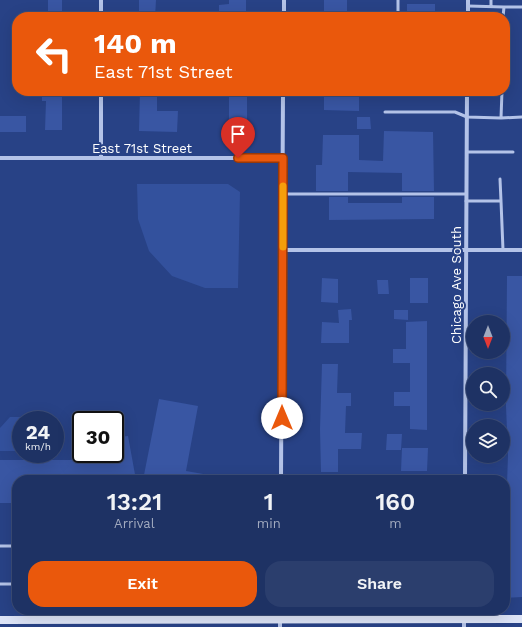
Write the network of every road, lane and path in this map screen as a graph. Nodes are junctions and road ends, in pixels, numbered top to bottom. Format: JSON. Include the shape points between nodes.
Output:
{"nodes":[{"id":1,"x":101,"y":0,"type":"edge"},
{"id":2,"x":284,"y":0,"type":"edge"},
{"id":3,"x":398,"y":0,"type":"edge"},
{"id":4,"x":468,"y":0,"type":"edge"},
{"id":5,"x":492,"y":0,"type":"edge"},
{"id":6,"x":468,"y":6,"type":"junction"},
{"id":7,"x":491,"y":6,"type":"junction"},
{"id":8,"x":522,"y":6,"type":"edge"},
{"id":9,"x":504,"y":7,"type":"junction"},
{"id":10,"x":101,"y":12,"type":"edge"},
{"id":11,"x":284,"y":12,"type":"edge"},
{"id":12,"x":398,"y":12,"type":"edge"},
{"id":13,"x":468,"y":12,"type":"edge"},
{"id":14,"x":504,"y":12,"type":"edge"},
{"id":15,"x":101,"y":96,"type":"edge"},
{"id":16,"x":284,"y":96,"type":"edge"},
{"id":17,"x":467,"y":96,"type":"edge"},
{"id":18,"x":502,"y":96,"type":"edge"},
{"id":19,"x":385,"y":112,"type":"dead end"},
{"id":20,"x":467,"y":117,"type":"junction"},
{"id":21,"x":501,"y":118,"type":"junction"},
{"id":22,"x":522,"y":118,"type":"edge"},
{"id":23,"x":467,"y":152,"type":"junction"},
{"id":24,"x":513,"y":152,"type":"dead end"},
{"id":25,"x":0,"y":158,"type":"edge"},
{"id":26,"x":101,"y":158,"type":"junction"},
{"id":27,"x":283,"y":158,"type":"junction"},
{"id":28,"x":500,"y":180,"type":"dead end"},
{"id":29,"x":283,"y":194,"type":"junction"},
{"id":30,"x":466,"y":194,"type":"junction"},
{"id":31,"x":466,"y":201,"type":"junction"},
{"id":32,"x":501,"y":201,"type":"junction"},
{"id":33,"x":283,"y":250,"type":"junction"},
{"id":34,"x":467,"y":250,"type":"junction"},
{"id":35,"x":503,"y":250,"type":"junction"},
{"id":36,"x":522,"y":250,"type":"edge"},
{"id":37,"x":281,"y":475,"type":"edge"},
{"id":38,"x":465,"y":475,"type":"edge"},
{"id":39,"x":0,"y":546,"type":"edge"},
{"id":40,"x":12,"y":546,"type":"edge"},
{"id":41,"x":0,"y":584,"type":"edge"},
{"id":42,"x":12,"y":584,"type":"edge"},
{"id":43,"x":128,"y":615,"type":"edge"},
{"id":44,"x":522,"y":619,"type":"edge"},
{"id":45,"x":0,"y":620,"type":"edge"},
{"id":46,"x":129,"y":620,"type":"junction"},
{"id":47,"x":280,"y":623,"type":"edge"},
{"id":48,"x":464,"y":623,"type":"edge"},
{"id":49,"x":96,"y":624,"type":"edge"}],
"edges":[{"from":1,"to":10,"type":"street"},
{"from":2,"to":11,"type":"street"},
{"from":3,"to":12,"type":"lane"},
{"from":4,"to":6,"type":"street"},
{"from":5,"to":7,"type":"lane"},
{"from":6,"to":7,"type":"lane"},
{"from":6,"to":13,"type":"street"},
{"from":7,"to":9,"type":"lane"},
{"from":8,"to":9,"type":"lane"},
{"from":9,"to":14,"type":"lane"},
{"from":15,"to":26,"type":"street"},
{"from":16,"to":27,"type":"street"},
{"from":17,"to":20,"type":"street","name":"Chicago Ave South"},
{"from":18,"to":21,"type":"lane"},
{"from":19,"to":20,"type":"lane","via":[[455,112]]},
{"from":20,"to":21,"type":"lane"},
{"from":20,"to":23,"type":"street","name":"Chicago Ave South"},
{"from":21,"to":22,"type":"lane"},
{"from":23,"to":24,"type":"lane"},
{"from":23,"to":30,"type":"street","name":"Chicago Ave South"},
{"from":25,"to":26,"type":"street","name":"East 71st Street"},
{"from":26,"to":27,"type":"street","name":"East 71st Street"},
{"from":27,"to":29,"type":"street"},
{"from":28,"to":32,"type":"lane"},
{"from":29,"to":30,"type":"lane"},
{"from":29,"to":33,"type":"street"},
{"from":30,"to":31,"type":"street","name":"Chicago Ave South"},
{"from":31,"to":32,"type":"lane"},
{"from":31,"to":34,"type":"street","name":"Chicago Ave South"},
{"from":32,"to":35,"type":"lane"},
{"from":33,"to":34,"type":"street"},
{"from":33,"to":37,"type":"street"},
{"from":34,"to":35,"type":"street"},
{"from":34,"to":38,"type":"street","name":"Chicago Ave South"},
{"from":35,"to":36,"type":"street"},
{"from":39,"to":40,"type":"lane"},
{"from":41,"to":42,"type":"lane"},
{"from":43,"to":46,"type":"lane"},
{"from":44,"to":48,"type":"street"},
{"from":45,"to":49,"type":"street"},
{"from":46,"to":47,"type":"street"},
{"from":46,"to":49,"type":"street"},
{"from":47,"to":48,"type":"street"}]}
